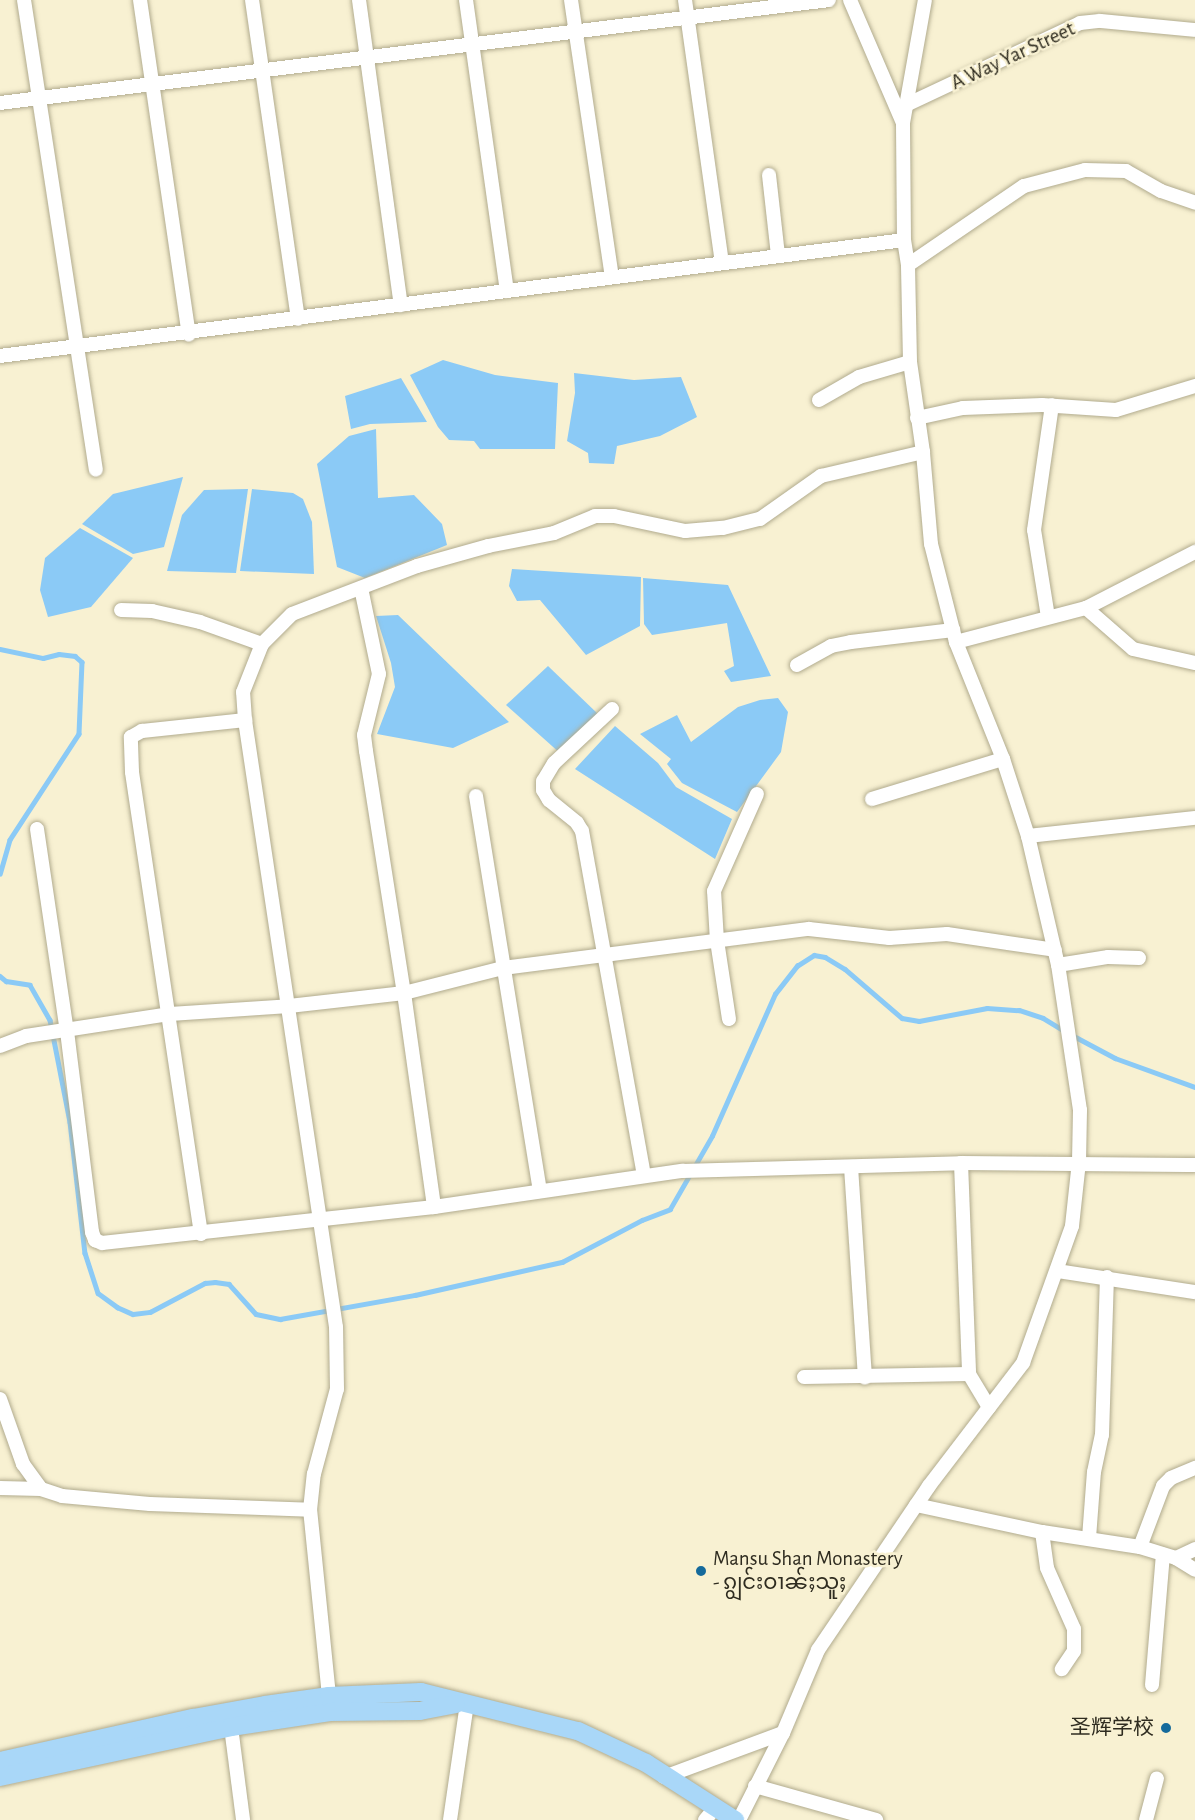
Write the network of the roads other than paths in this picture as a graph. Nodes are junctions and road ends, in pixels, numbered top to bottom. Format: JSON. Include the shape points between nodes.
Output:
{"nodes":[{"id":1,"x":24,"y":0,"type":"edge"},
{"id":2,"x":140,"y":0,"type":"edge"},
{"id":3,"x":252,"y":0,"type":"edge"},
{"id":4,"x":359,"y":0,"type":"edge"},
{"id":5,"x":466,"y":0,"type":"edge"},
{"id":6,"x":571,"y":0,"type":"edge"},
{"id":7,"x":685,"y":0,"type":"edge"},
{"id":8,"x":829,"y":0,"type":"edge"},
{"id":9,"x":850,"y":0,"type":"edge"},
{"id":10,"x":925,"y":0,"type":"edge"},
{"id":11,"x":687,"y":17,"type":"junction"},
{"id":12,"x":576,"y":30,"type":"junction"},
{"id":13,"x":1195,"y":30,"type":"edge"},
{"id":14,"x":473,"y":43,"type":"junction"},
{"id":15,"x":368,"y":56,"type":"junction"},
{"id":16,"x":262,"y":69,"type":"junction"},
{"id":17,"x":152,"y":86,"type":"junction"},
{"id":18,"x":39,"y":100,"type":"junction"},
{"id":19,"x":0,"y":103,"type":"edge"},
{"id":20,"x":906,"y":105,"type":"junction"},
{"id":21,"x":903,"y":123,"type":"junction"},
{"id":22,"x":768,"y":175,"type":"dead end"},
{"id":23,"x":1195,"y":203,"type":"edge"},
{"id":24,"x":903,"y":240,"type":"junction"},
{"id":25,"x":778,"y":255,"type":"junction"},
{"id":26,"x":722,"y":262,"type":"junction"},
{"id":27,"x":908,"y":265,"type":"junction"},
{"id":28,"x":612,"y":277,"type":"junction"},
{"id":29,"x":507,"y":291,"type":"junction"},
{"id":30,"x":401,"y":305,"type":"junction"},
{"id":31,"x":298,"y":319,"type":"junction"},
{"id":32,"x":189,"y":334,"type":"junction"},
{"id":33,"x":78,"y":348,"type":"junction"},
{"id":34,"x":0,"y":356,"type":"edge"},
{"id":35,"x":910,"y":362,"type":"junction"},
{"id":36,"x":1195,"y":386,"type":"edge"},
{"id":37,"x":819,"y":400,"type":"dead end"},
{"id":38,"x":1052,"y":405,"type":"junction"},
{"id":39,"x":917,"y":418,"type":"junction"},
{"id":40,"x":923,"y":452,"type":"junction"},
{"id":41,"x":96,"y":470,"type":"dead end"},
{"id":42,"x":1195,"y":552,"type":"edge"},
{"id":43,"x":361,"y":588,"type":"junction"},
{"id":44,"x":1086,"y":608,"type":"junction"},
{"id":45,"x":120,"y":609,"type":"dead end"},
{"id":46,"x":1048,"y":617,"type":"junction"},
{"id":47,"x":955,"y":636,"type":"junction"},
{"id":48,"x":262,"y":644,"type":"junction"},
{"id":49,"x":1195,"y":663,"type":"edge"},
{"id":50,"x":797,"y":665,"type":"dead end"},
{"id":51,"x":612,"y":709,"type":"dead end"},
{"id":52,"x":244,"y":720,"type":"junction"},
{"id":53,"x":1003,"y":759,"type":"junction"},
{"id":54,"x":757,"y":794,"type":"dead end"},
{"id":55,"x":476,"y":796,"type":"dead end"},
{"id":56,"x":872,"y":799,"type":"dead end"},
{"id":57,"x":1195,"y":818,"type":"edge"},
{"id":58,"x":37,"y":829,"type":"dead end"},
{"id":59,"x":1028,"y":836,"type":"junction"},
{"id":60,"x":717,"y":941,"type":"junction"},
{"id":61,"x":1055,"y":950,"type":"junction"},
{"id":62,"x":604,"y":956,"type":"junction"},
{"id":63,"x":1139,"y":958,"type":"dead end"},
{"id":64,"x":1058,"y":965,"type":"junction"},
{"id":65,"x":503,"y":968,"type":"junction"},
{"id":66,"x":404,"y":993,"type":"junction"},
{"id":67,"x":289,"y":1006,"type":"junction"},
{"id":68,"x":170,"y":1014,"type":"junction"},
{"id":69,"x":729,"y":1019,"type":"dead end"},
{"id":70,"x":63,"y":1032,"type":"junction"},
{"id":71,"x":0,"y":1046,"type":"edge"},
{"id":72,"x":1079,"y":1162,"type":"junction"},
{"id":73,"x":961,"y":1163,"type":"junction"},
{"id":74,"x":1195,"y":1165,"type":"edge"},
{"id":75,"x":851,"y":1167,"type":"junction"},
{"id":76,"x":644,"y":1175,"type":"junction"},
{"id":77,"x":540,"y":1191,"type":"junction"},
{"id":78,"x":434,"y":1207,"type":"junction"},
{"id":79,"x":321,"y":1219,"type":"junction"},
{"id":80,"x":201,"y":1233,"type":"junction"},
{"id":81,"x":1057,"y":1271,"type":"junction"},
{"id":82,"x":1107,"y":1277,"type":"junction"},
{"id":83,"x":1195,"y":1292,"type":"edge"},
{"id":84,"x":969,"y":1374,"type":"junction"},
{"id":85,"x":804,"y":1377,"type":"dead end"},
{"id":86,"x":865,"y":1378,"type":"junction"},
{"id":87,"x":0,"y":1399,"type":"edge"},
{"id":88,"x":989,"y":1407,"type":"junction"},
{"id":89,"x":1195,"y":1468,"type":"edge"},
{"id":90,"x":0,"y":1488,"type":"edge"},
{"id":91,"x":41,"y":1490,"type":"junction"},
{"id":92,"x":916,"y":1505,"type":"junction"},
{"id":93,"x":310,"y":1510,"type":"junction"},
{"id":94,"x":1042,"y":1532,"type":"junction"},
{"id":95,"x":1089,"y":1538,"type":"junction"},
{"id":96,"x":1140,"y":1546,"type":"junction"},
{"id":97,"x":1195,"y":1549,"type":"edge"},
{"id":98,"x":1170,"y":1556,"type":"junction"},
{"id":99,"x":1195,"y":1570,"type":"edge"},
{"id":100,"x":1062,"y":1669,"type":"dead end"},
{"id":101,"x":1152,"y":1685,"type":"dead end"},
{"id":102,"x":329,"y":1696,"type":"junction"},
{"id":103,"x":464,"y":1703,"type":"junction"},
{"id":104,"x":231,"y":1727,"type":"junction"},
{"id":105,"x":783,"y":1733,"type":"junction"},
{"id":106,"x":0,"y":1761,"type":"edge"},
{"id":107,"x":0,"y":1777,"type":"edge"},
{"id":108,"x":664,"y":1777,"type":"junction"},
{"id":109,"x":1157,"y":1778,"type":"dead end"},
{"id":110,"x":755,"y":1786,"type":"junction"},
{"id":111,"x":710,"y":1814,"type":"edge"},
{"id":112,"x":243,"y":1820,"type":"edge"},
{"id":113,"x":450,"y":1820,"type":"edge"},
{"id":114,"x":737,"y":1820,"type":"edge"},
{"id":115,"x":876,"y":1820,"type":"edge"},
{"id":116,"x":1146,"y":1820,"type":"edge"}],
"edges":[{"from":1,"to":18,"type":"street"},
{"from":2,"to":17,"type":"street"},
{"from":3,"to":16,"type":"street"},
{"from":4,"to":15,"type":"street"},
{"from":5,"to":14,"type":"street"},
{"from":6,"to":12,"type":"street"},
{"from":7,"to":11,"type":"street"},
{"from":8,"to":11,"type":"street"},
{"from":9,"to":21,"type":"street"},
{"from":10,"to":20,"type":"street"},
{"from":11,"to":12,"type":"street"},
{"from":11,"to":26,"type":"street"},
{"from":12,"to":14,"type":"street"},
{"from":12,"to":28,"type":"street"},
{"from":13,"to":20,"type":"street","name":"A Way Yar Street","via":[[1100,21],[1080,23]]},
{"from":14,"to":15,"type":"street"},
{"from":14,"to":29,"type":"street"},
{"from":15,"to":16,"type":"street"},
{"from":15,"to":30,"type":"street"},
{"from":16,"to":17,"type":"street"},
{"from":16,"to":31,"type":"street"},
{"from":17,"to":18,"type":"street"},
{"from":17,"to":32,"type":"street"},
{"from":18,"to":19,"type":"street"},
{"from":18,"to":33,"type":"street"},
{"from":20,"to":21,"type":"street"},
{"from":21,"to":24,"type":"street"},
{"from":22,"to":25,"type":"street"},
{"from":23,"to":27,"type":"street","via":[[1161,191],[1126,171],[1085,171],[1024,186]]},
{"from":24,"to":25,"type":"street"},
{"from":24,"to":27,"type":"street"},
{"from":25,"to":26,"type":"street"},
{"from":26,"to":28,"type":"street"},
{"from":27,"to":35,"type":"street"},
{"from":28,"to":29,"type":"street"},
{"from":29,"to":30,"type":"street"},
{"from":30,"to":31,"type":"street"},
{"from":31,"to":32,"type":"street"},
{"from":32,"to":33,"type":"street"},
{"from":33,"to":34,"type":"street"},
{"from":33,"to":41,"type":"street"},
{"from":35,"to":37,"type":"street","via":[[859,377]]},
{"from":35,"to":39,"type":"street"},
{"from":36,"to":38,"type":"street","via":[[1116,410]]},
{"from":38,"to":39,"type":"street","via":[[963,408]]},
{"from":38,"to":46,"type":"street","via":[[1034,530]]},
{"from":39,"to":40,"type":"street"},
{"from":40,"to":43,"type":"street","via":[[821,476],[760,519],[723,528],[685,531],[614,516],[595,516],[554,533],[417,566]]},
{"from":40,"to":47,"type":"street","via":[[932,544]]},
{"from":42,"to":44,"type":"street"},
{"from":43,"to":48,"type":"street","via":[[292,614]]},
{"from":43,"to":66,"type":"street","via":[[379,674],[364,735]]},
{"from":44,"to":46,"type":"street"},
{"from":44,"to":49,"type":"street","via":[[1133,650]]},
{"from":45,"to":48,"type":"street","via":[[152,611],[200,622]]},
{"from":46,"to":47,"type":"street"},
{"from":47,"to":50,"type":"street","via":[[850,642],[831,646]]},
{"from":47,"to":53,"type":"street"},
{"from":48,"to":52,"type":"street","via":[[243,692]]},
{"from":51,"to":62,"type":"street","via":[[554,763],[543,781],[549,800],[582,831]]},
{"from":52,"to":67,"type":"street"},
{"from":52,"to":68,"type":"street","via":[[142,730],[131,737],[132,772]]},
{"from":53,"to":56,"type":"street"},
{"from":53,"to":59,"type":"street"},
{"from":54,"to":60,"type":"street","via":[[714,891]]},
{"from":55,"to":65,"type":"street"},
{"from":57,"to":59,"type":"street"},
{"from":58,"to":70,"type":"street"},
{"from":59,"to":61,"type":"street"},
{"from":60,"to":61,"type":"street","via":[[809,929],[889,938],[947,934]]},
{"from":60,"to":62,"type":"street"},
{"from":60,"to":69,"type":"street"},
{"from":61,"to":64,"type":"street"},
{"from":62,"to":65,"type":"street"},
{"from":62,"to":76,"type":"street"},
{"from":63,"to":64,"type":"street","via":[[1108,957]]},
{"from":64,"to":72,"type":"street","via":[[1080,1110]]},
{"from":65,"to":66,"type":"street"},
{"from":65,"to":77,"type":"street"},
{"from":66,"to":67,"type":"street"},
{"from":66,"to":78,"type":"street"},
{"from":67,"to":68,"type":"street"},
{"from":67,"to":79,"type":"street"},
{"from":68,"to":70,"type":"street"},
{"from":68,"to":80,"type":"street"},
{"from":70,"to":71,"type":"street","via":[[26,1036]]},
{"from":70,"to":80,"type":"street","via":[[95,1240],[102,1243]]},
{"from":72,"to":73,"type":"street"},
{"from":72,"to":74,"type":"street"},
{"from":72,"to":81,"type":"street","via":[[1072,1226]]},
{"from":73,"to":75,"type":"street"},
{"from":73,"to":84,"type":"street"},
{"from":75,"to":76,"type":"street"},
{"from":75,"to":86,"type":"street"},
{"from":76,"to":77,"type":"street"},
{"from":77,"to":78,"type":"street"},
{"from":78,"to":79,"type":"street"},
{"from":79,"to":80,"type":"street"},
{"from":79,"to":93,"type":"street","via":[[335,1319],[337,1389],[314,1474]]},
{"from":81,"to":82,"type":"street"},
{"from":81,"to":88,"type":"street","via":[[1023,1363]]},
{"from":82,"to":83,"type":"street"},
{"from":82,"to":95,"type":"street","via":[[1102,1435],[1094,1472]]},
{"from":84,"to":86,"type":"street"},
{"from":84,"to":88,"type":"street"},
{"from":85,"to":86,"type":"street"},
{"from":87,"to":91,"type":"street","via":[[23,1464]]},
{"from":88,"to":92,"type":"street"},
{"from":89,"to":96,"type":"street","via":[[1163,1486]]},
{"from":90,"to":91,"type":"street"},
{"from":91,"to":93,"type":"street","via":[[62,1496],[150,1504]]},
{"from":92,"to":94,"type":"street"},
{"from":92,"to":105,"type":"street","via":[[818,1650]]},
{"from":93,"to":102,"type":"street"},
{"from":94,"to":95,"type":"street"},
{"from":94,"to":100,"type":"street","via":[[1047,1568],[1074,1629],[1074,1651]]},
{"from":95,"to":96,"type":"street"},
{"from":96,"to":98,"type":"street"},
{"from":97,"to":98,"type":"street"},
{"from":98,"to":99,"type":"street"},
{"from":98,"to":101,"type":"street"},
{"from":102,"to":103,"type":"main road","via":[[421,1692]]},
{"from":102,"to":106,"type":"main road","via":[[193,1718]]},
{"from":103,"to":104,"type":"main road","via":[[420,1712],[330,1712]]},
{"from":103,"to":108,"type":"main road","via":[[578,1731],[646,1762]]},
{"from":103,"to":113,"type":"street"},
{"from":104,"to":107,"type":"main road"},
{"from":104,"to":112,"type":"street"},
{"from":105,"to":108,"type":"street"},
{"from":105,"to":110,"type":"street"},
{"from":108,"to":111,"type":"main road"},
{"from":109,"to":116,"type":"street"},
{"from":110,"to":114,"type":"street"},
{"from":110,"to":115,"type":"street"},
{"from":111,"to":114,"type":"main road"}]}
